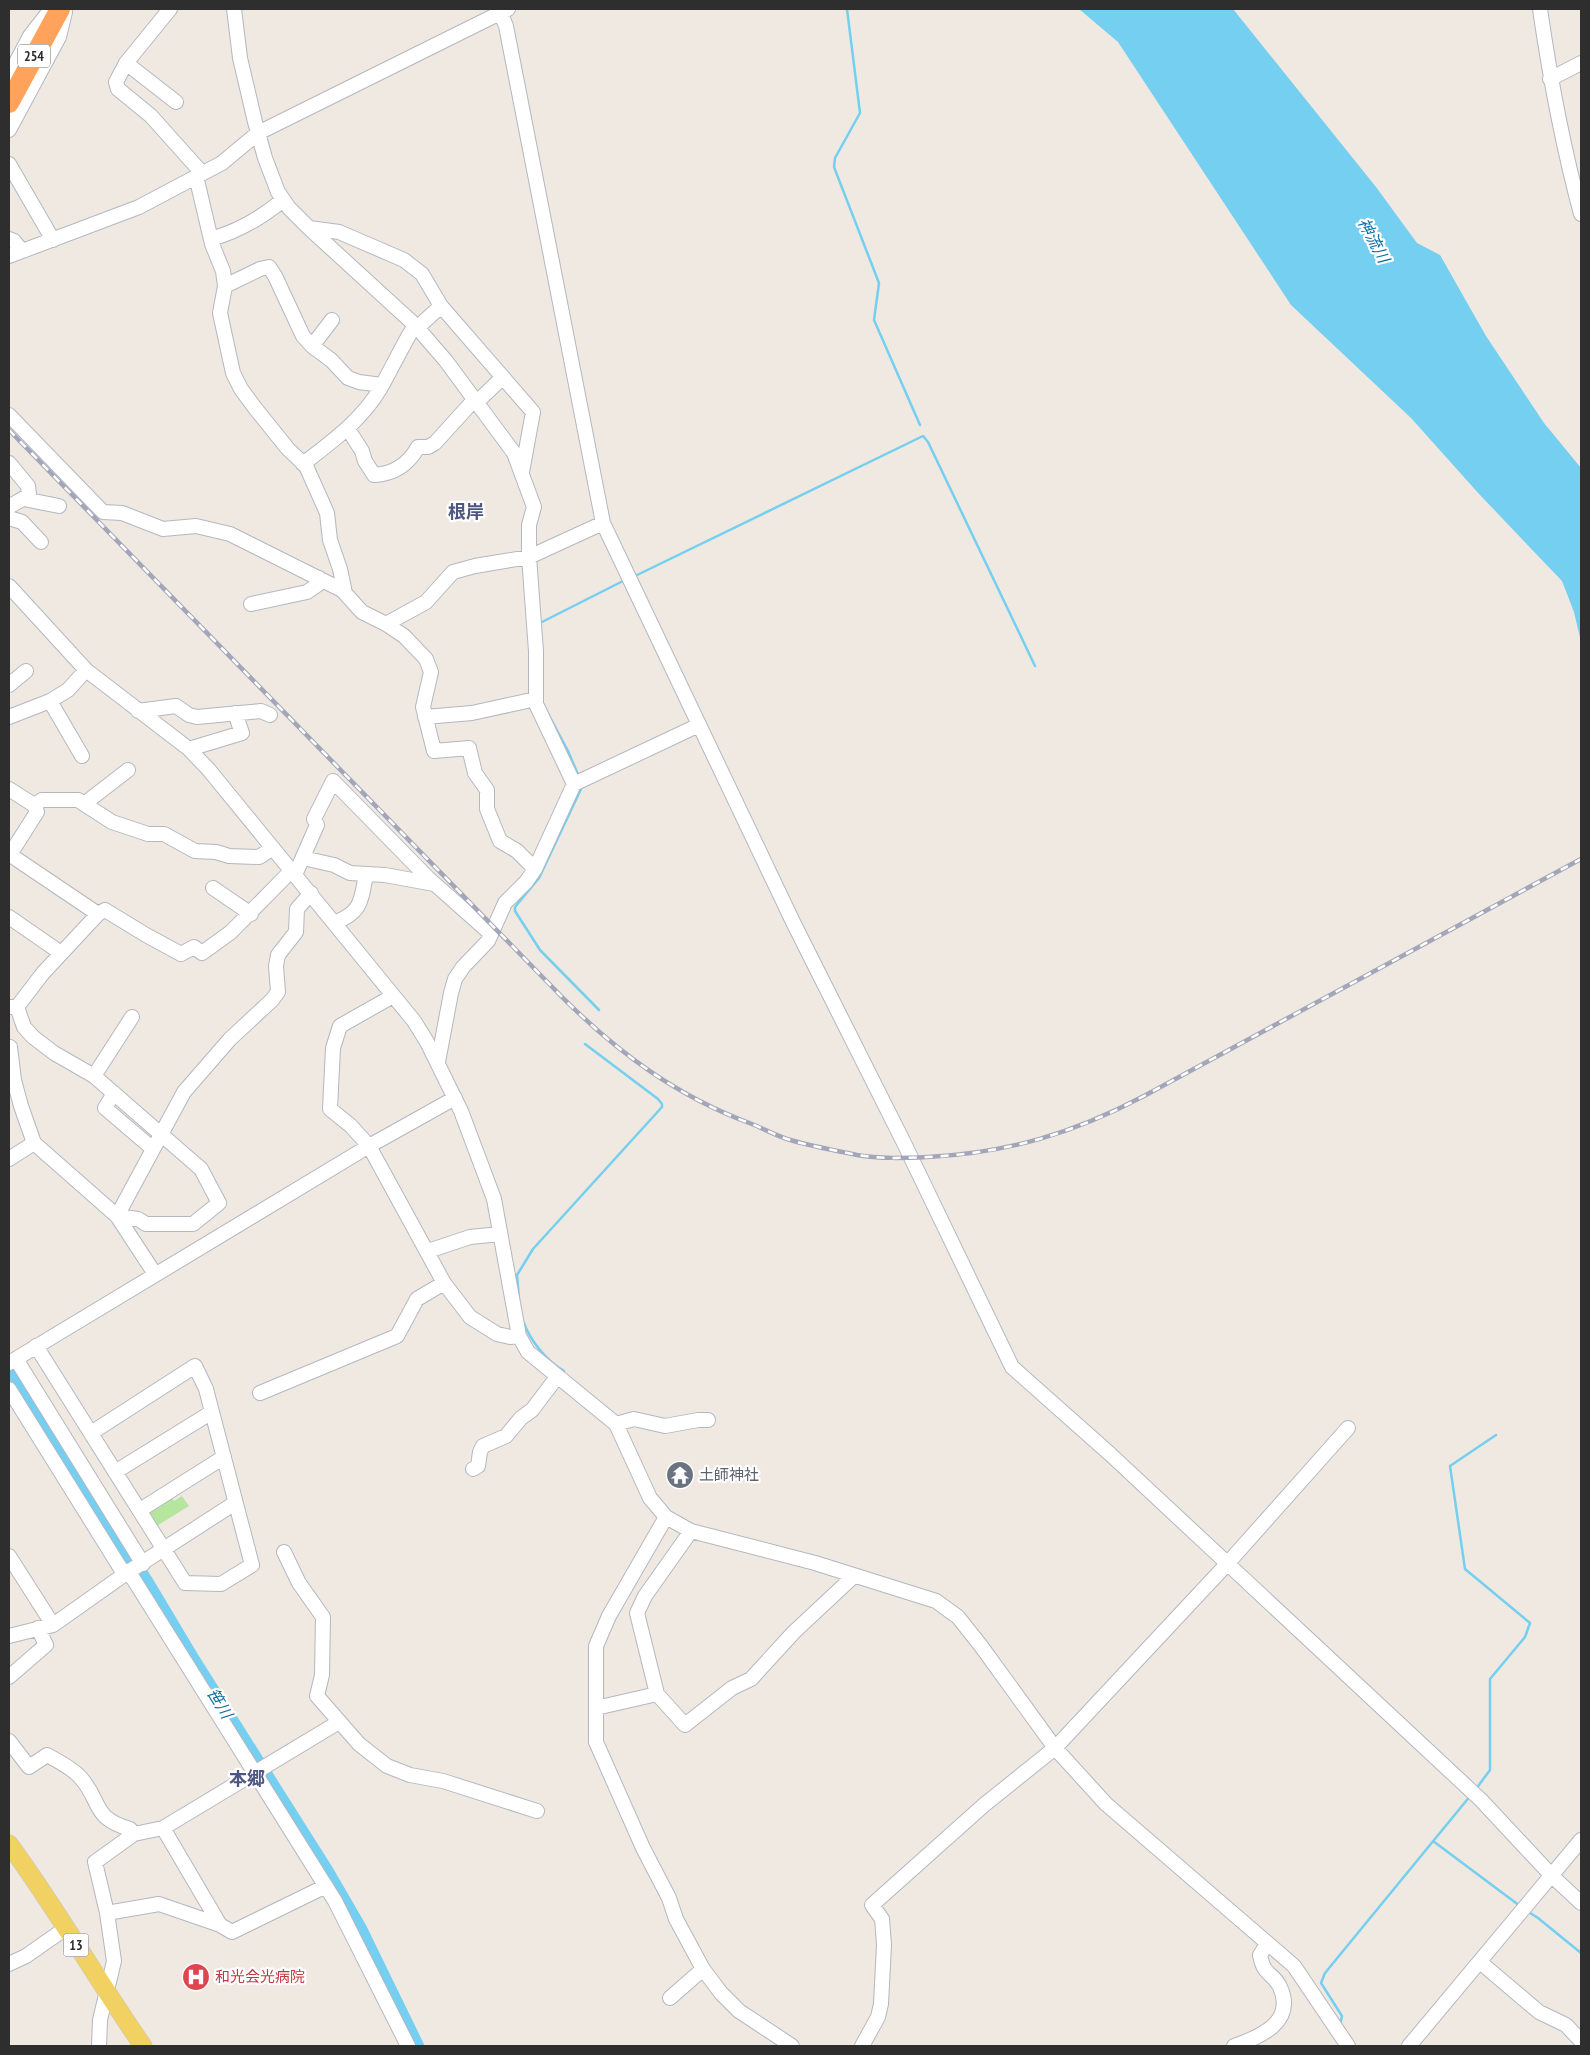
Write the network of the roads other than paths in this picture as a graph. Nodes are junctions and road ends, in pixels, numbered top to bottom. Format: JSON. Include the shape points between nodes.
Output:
{"nodes":[{"id":1,"x":51,"y":9,"type":"edge"},
{"id":2,"x":60,"y":9,"type":"edge"},
{"id":3,"x":66,"y":9,"type":"edge"},
{"id":4,"x":170,"y":9,"type":"edge"},
{"id":5,"x":234,"y":9,"type":"edge"},
{"id":6,"x":1540,"y":9,"type":"edge"},
{"id":7,"x":503,"y":10,"type":"edge"},
{"id":8,"x":126,"y":63,"type":"junction"},
{"id":9,"x":1581,"y":63,"type":"edge"},
{"id":10,"x":9,"y":76,"type":"edge"},
{"id":11,"x":1550,"y":79,"type":"junction"},
{"id":12,"x":176,"y":102,"type":"dead end"},
{"id":13,"x":9,"y":103,"type":"edge"},
{"id":14,"x":9,"y":130,"type":"edge"},
{"id":15,"x":258,"y":133,"type":"junction"},
{"id":16,"x":9,"y":164,"type":"edge"},
{"id":17,"x":199,"y":174,"type":"junction"},
{"id":18,"x":283,"y":200,"type":"junction"},
{"id":19,"x":1581,"y":214,"type":"edge"},
{"id":20,"x":309,"y":228,"type":"junction"},
{"id":21,"x":9,"y":239,"type":"edge"},
{"id":22,"x":211,"y":239,"type":"junction"},
{"id":23,"x":53,"y":240,"type":"junction"},
{"id":24,"x":15,"y":253,"type":"edge"},
{"id":25,"x":225,"y":286,"type":"junction"},
{"id":26,"x":441,"y":306,"type":"junction"},
{"id":27,"x":332,"y":320,"type":"dead end"},
{"id":28,"x":416,"y":326,"type":"junction"},
{"id":29,"x":312,"y":346,"type":"junction"},
{"id":30,"x":503,"y":377,"type":"junction"},
{"id":31,"x":382,"y":385,"type":"junction"},
{"id":32,"x":475,"y":401,"type":"junction"},
{"id":33,"x":9,"y":415,"type":"edge"},
{"id":34,"x":348,"y":429,"type":"junction"},
{"id":35,"x":9,"y":463,"type":"edge"},
{"id":36,"x":303,"y":464,"type":"junction"},
{"id":37,"x":522,"y":472,"type":"junction"},
{"id":38,"x":24,"y":499,"type":"junction"},
{"id":39,"x":59,"y":506,"type":"dead end"},
{"id":40,"x":9,"y":507,"type":"edge"},
{"id":41,"x":9,"y":518,"type":"edge"},
{"id":42,"x":603,"y":523,"type":"junction"},
{"id":43,"x":41,"y":542,"type":"dead end"},
{"id":44,"x":529,"y":557,"type":"junction"},
{"id":45,"x":319,"y":578,"type":"junction"},
{"id":46,"x":10,"y":592,"type":"edge"},
{"id":47,"x":345,"y":593,"type":"junction"},
{"id":48,"x":251,"y":604,"type":"dead end"},
{"id":49,"x":386,"y":624,"type":"junction"},
{"id":50,"x":86,"y":670,"type":"junction"},
{"id":51,"x":26,"y":671,"type":"dead end"},
{"id":52,"x":9,"y":685,"type":"edge"},
{"id":53,"x":536,"y":699,"type":"junction"},
{"id":54,"x":50,"y":701,"type":"junction"},
{"id":55,"x":138,"y":711,"type":"junction"},
{"id":56,"x":235,"y":713,"type":"junction"},
{"id":57,"x":270,"y":715,"type":"dead end"},
{"id":58,"x":9,"y":717,"type":"edge"},
{"id":59,"x":425,"y":717,"type":"junction"},
{"id":60,"x":699,"y":725,"type":"junction"},
{"id":61,"x":189,"y":750,"type":"junction"},
{"id":62,"x":82,"y":756,"type":"dead end"},
{"id":63,"x":128,"y":770,"type":"dead end"},
{"id":64,"x":574,"y":784,"type":"junction"},
{"id":65,"x":9,"y":789,"type":"edge"},
{"id":66,"x":84,"y":804,"type":"junction"},
{"id":67,"x":34,"y":805,"type":"junction"},
{"id":68,"x":273,"y":848,"type":"junction"},
{"id":69,"x":9,"y":855,"type":"edge"},
{"id":70,"x":303,"y":858,"type":"junction"},
{"id":71,"x":535,"y":869,"type":"junction"},
{"id":72,"x":294,"y":872,"type":"junction"},
{"id":73,"x":366,"y":874,"type":"junction"},
{"id":74,"x":434,"y":884,"type":"junction"},
{"id":75,"x":213,"y":888,"type":"dead end"},
{"id":76,"x":311,"y":894,"type":"junction"},
{"id":77,"x":98,"y":914,"type":"junction"},
{"id":78,"x":251,"y":914,"type":"junction"},
{"id":79,"x":9,"y":916,"type":"edge"},
{"id":80,"x":334,"y":923,"type":"junction"},
{"id":81,"x":490,"y":934,"type":"junction"},
{"id":82,"x":62,"y":953,"type":"junction"},
{"id":83,"x":394,"y":996,"type":"junction"},
{"id":84,"x":13,"y":1007,"type":"edge"},
{"id":85,"x":132,"y":1017,"type":"dead end"},
{"id":86,"x":9,"y":1043,"type":"edge"},
{"id":87,"x":438,"y":1062,"type":"junction"},
{"id":88,"x":94,"y":1076,"type":"junction"},
{"id":89,"x":114,"y":1093,"type":"junction"},
{"id":90,"x":455,"y":1098,"type":"junction"},
{"id":91,"x":162,"y":1134,"type":"junction"},
{"id":92,"x":34,"y":1143,"type":"junction"},
{"id":93,"x":369,"y":1146,"type":"junction"},
{"id":94,"x":153,"y":1149,"type":"junction"},
{"id":95,"x":9,"y":1159,"type":"edge"},
{"id":96,"x":117,"y":1216,"type":"junction"},
{"id":97,"x":500,"y":1234,"type":"junction"},
{"id":98,"x":428,"y":1251,"type":"junction"},
{"id":99,"x":155,"y":1274,"type":"junction"},
{"id":100,"x":444,"y":1283,"type":"junction"},
{"id":101,"x":518,"y":1336,"type":"junction"},
{"id":102,"x":36,"y":1346,"type":"junction"},
{"id":103,"x":12,"y":1361,"type":"edge"},
{"id":104,"x":557,"y":1377,"type":"junction"},
{"id":105,"x":9,"y":1389,"type":"edge"},
{"id":106,"x":260,"y":1393,"type":"dead end"},
{"id":107,"x":212,"y":1412,"type":"junction"},
{"id":108,"x":708,"y":1420,"type":"dead end"},
{"id":109,"x":616,"y":1424,"type":"junction"},
{"id":110,"x":1348,"y":1428,"type":"dead end"},
{"id":111,"x":91,"y":1433,"type":"junction"},
{"id":112,"x":224,"y":1457,"type":"junction"},
{"id":113,"x":473,"y":1469,"type":"dead end"},
{"id":114,"x":115,"y":1472,"type":"junction"},
{"id":115,"x":235,"y":1503,"type":"junction"},
{"id":116,"x":140,"y":1510,"type":"junction"},
{"id":117,"x":666,"y":1517,"type":"junction"},
{"id":118,"x":691,"y":1531,"type":"junction"},
{"id":119,"x":164,"y":1549,"type":"junction"},
{"id":120,"x":284,"y":1552,"type":"dead end"},
{"id":121,"x":9,"y":1556,"type":"edge"},
{"id":122,"x":1227,"y":1564,"type":"junction"},
{"id":123,"x":136,"y":1568,"type":"junction"},
{"id":124,"x":854,"y":1576,"type":"junction"},
{"id":125,"x":53,"y":1625,"type":"junction"},
{"id":126,"x":38,"y":1628,"type":"junction"},
{"id":127,"x":9,"y":1636,"type":"edge"},
{"id":128,"x":9,"y":1677,"type":"edge"},
{"id":129,"x":657,"y":1694,"type":"junction"},
{"id":130,"x":596,"y":1708,"type":"junction"},
{"id":131,"x":338,"y":1722,"type":"junction"},
{"id":132,"x":9,"y":1741,"type":"edge"},
{"id":133,"x":1055,"y":1748,"type":"junction"},
{"id":134,"x":258,"y":1771,"type":"junction"},
{"id":135,"x":537,"y":1811,"type":"dead end"},
{"id":136,"x":163,"y":1828,"type":"junction"},
{"id":137,"x":134,"y":1834,"type":"junction"},
{"id":138,"x":1581,"y":1840,"type":"edge"},
{"id":139,"x":9,"y":1844,"type":"edge"},
{"id":140,"x":1552,"y":1876,"type":"junction"},
{"id":141,"x":326,"y":1886,"type":"junction"},
{"id":142,"x":1581,"y":1904,"type":"edge"},
{"id":143,"x":107,"y":1912,"type":"junction"},
{"id":144,"x":220,"y":1925,"type":"junction"},
{"id":145,"x":66,"y":1928,"type":"junction"},
{"id":146,"x":1267,"y":1944,"type":"junction"},
{"id":147,"x":1480,"y":1962,"type":"junction"},
{"id":148,"x":9,"y":1964,"type":"edge"},
{"id":149,"x":703,"y":1969,"type":"junction"},
{"id":150,"x":106,"y":1993,"type":"junction"},
{"id":151,"x":670,"y":1998,"type":"dead end"},
{"id":152,"x":1581,"y":2041,"type":"edge"},
{"id":153,"x":99,"y":2046,"type":"edge"},
{"id":154,"x":143,"y":2046,"type":"edge"},
{"id":155,"x":408,"y":2046,"type":"edge"},
{"id":156,"x":792,"y":2046,"type":"edge"},
{"id":157,"x":862,"y":2046,"type":"edge"},
{"id":158,"x":1234,"y":2046,"type":"edge"},
{"id":159,"x":1348,"y":2046,"type":"edge"},
{"id":160,"x":1409,"y":2046,"type":"edge"}],
"edges":[{"from":1,"to":10,"type":"street","via":[[30,36]]},
{"from":2,"to":13,"type":"highway","number":"254"},
{"from":3,"to":14,"type":"street","via":[[58,37]]},
{"from":4,"to":8,"type":"street"},
{"from":5,"to":15,"type":"street","via":[[240,58]]},
{"from":6,"to":11,"type":"street"},
{"from":7,"to":15,"type":"street"},
{"from":7,"to":42,"type":"street"},
{"from":8,"to":12,"type":"street"},
{"from":8,"to":17,"type":"street","via":[[116,82],[118,89],[151,116]]},
{"from":9,"to":11,"type":"street"},
{"from":11,"to":19,"type":"street"},
{"from":15,"to":17,"type":"street","via":[[222,162]]},
{"from":15,"to":18,"type":"street"},
{"from":16,"to":23,"type":"street"},
{"from":17,"to":22,"type":"street"},
{"from":17,"to":23,"type":"street","via":[[139,208]]},
{"from":18,"to":20,"type":"street"},
{"from":18,"to":22,"type":"street","via":[[260,219]]},
{"from":20,"to":26,"type":"street","via":[[339,232],[404,260],[422,274]]},
{"from":20,"to":28,"type":"street"},
{"from":21,"to":24,"type":"street","via":[[14,241]]},
{"from":22,"to":25,"type":"street"},
{"from":23,"to":24,"type":"street"},
{"from":25,"to":29,"type":"street","via":[[269,268]]},
{"from":25,"to":36,"type":"street","via":[[220,313],[233,373],[255,408]]},
{"from":26,"to":28,"type":"street"},
{"from":26,"to":30,"type":"street"},
{"from":27,"to":29,"type":"street"},
{"from":28,"to":31,"type":"street"},
{"from":28,"to":32,"type":"street"},
{"from":29,"to":31,"type":"street","via":[[348,378]]},
{"from":30,"to":32,"type":"street"},
{"from":30,"to":37,"type":"street","via":[[533,412]]},
{"from":31,"to":34,"type":"street"},
{"from":32,"to":34,"type":"street","via":[[435,443],[418,448],[406,464],[388,474],[374,475]]},
{"from":32,"to":37,"type":"street","via":[[514,452]]},
{"from":33,"to":45,"type":"street","via":[[103,512],[122,513],[163,529],[196,526],[230,534]]},
{"from":34,"to":36,"type":"street"},
{"from":35,"to":38,"type":"street","via":[[28,486],[29,494]]},
{"from":36,"to":47,"type":"street","via":[[327,513],[330,540]]},
{"from":37,"to":44,"type":"street","via":[[534,507],[529,525]]},
{"from":38,"to":39,"type":"street"},
{"from":38,"to":40,"type":"street"},
{"from":41,"to":43,"type":"street","via":[[22,522]]},
{"from":42,"to":44,"type":"street"},
{"from":42,"to":60,"type":"street"},
{"from":44,"to":49,"type":"street","via":[[453,572],[426,602]]},
{"from":44,"to":53,"type":"street"},
{"from":45,"to":47,"type":"street"},
{"from":45,"to":48,"type":"street","via":[[320,583],[307,592]]},
{"from":46,"to":50,"type":"street"},
{"from":47,"to":49,"type":"street","via":[[362,612]]},
{"from":49,"to":59,"type":"street","via":[[404,636],[426,659],[431,672],[423,707]]},
{"from":50,"to":54,"type":"street","via":[[68,690]]},
{"from":50,"to":55,"type":"street"},
{"from":51,"to":52,"type":"street"},
{"from":53,"to":59,"type":"street","via":[[472,712]]},
{"from":53,"to":64,"type":"street"},
{"from":54,"to":58,"type":"street"},
{"from":54,"to":62,"type":"street"},
{"from":55,"to":56,"type":"street","via":[[176,706],[197,717]]},
{"from":55,"to":61,"type":"street"},
{"from":56,"to":57,"type":"street","via":[[261,711]]},
{"from":56,"to":61,"type":"street","via":[[242,734]]},
{"from":59,"to":71,"type":"street","via":[[434,751],[469,748],[475,773],[487,790],[487,809],[500,841],[517,851]]},
{"from":60,"to":64,"type":"street"},
{"from":60,"to":122,"type":"street","via":[[1012,1367]]},
{"from":61,"to":68,"type":"street"},
{"from":63,"to":66,"type":"street"},
{"from":64,"to":71,"type":"street"},
{"from":65,"to":67,"type":"street"},
{"from":66,"to":67,"type":"street","via":[[78,800],[42,800]]},
{"from":66,"to":68,"type":"street","via":[[112,822],[148,834],[164,834],[196,851],[259,857]]},
{"from":67,"to":69,"type":"street","via":[[37,812]]},
{"from":68,"to":72,"type":"street"},
{"from":69,"to":77,"type":"street"},
{"from":70,"to":72,"type":"street"},
{"from":70,"to":73,"type":"street","via":[[334,864],[350,873]]},
{"from":70,"to":74,"type":"street","via":[[317,825],[314,819],[333,781]]},
{"from":71,"to":81,"type":"street","via":[[505,903]]},
{"from":72,"to":76,"type":"street"},
{"from":72,"to":78,"type":"street"},
{"from":73,"to":74,"type":"street"},
{"from":73,"to":80,"type":"street","via":[[361,902],[348,917]]},
{"from":74,"to":81,"type":"street"},
{"from":75,"to":78,"type":"street"},
{"from":76,"to":80,"type":"street"},
{"from":76,"to":91,"type":"street","via":[[296,909],[296,932],[278,955],[278,992],[230,1039],[184,1092]]},
{"from":77,"to":78,"type":"street","via":[[105,910],[181,954],[194,948],[202,953]]},
{"from":77,"to":82,"type":"street"},
{"from":79,"to":82,"type":"street"},
{"from":80,"to":83,"type":"street"},
{"from":81,"to":87,"type":"street","via":[[488,941],[455,979]]},
{"from":82,"to":84,"type":"street"},
{"from":83,"to":87,"type":"street","via":[[414,1021]]},
{"from":83,"to":93,"type":"street","via":[[340,1026],[333,1048],[330,1109]]},
{"from":84,"to":88,"type":"street","via":[[33,1038]]},
{"from":85,"to":88,"type":"street"},
{"from":86,"to":92,"type":"street","via":[[19,1097]]},
{"from":87,"to":90,"type":"street"},
{"from":88,"to":89,"type":"street"},
{"from":89,"to":91,"type":"street"},
{"from":89,"to":94,"type":"street","via":[[105,1108]]},
{"from":90,"to":93,"type":"street"},
{"from":90,"to":97,"type":"street","via":[[494,1199]]},
{"from":91,"to":94,"type":"street"},
{"from":91,"to":96,"type":"street","via":[[201,1168],[219,1203],[193,1224],[146,1224]]},
{"from":92,"to":95,"type":"street"},
{"from":92,"to":96,"type":"street"},
{"from":93,"to":98,"type":"street"},
{"from":93,"to":99,"type":"street"},
{"from":94,"to":96,"type":"street"},
{"from":96,"to":99,"type":"street"},
{"from":97,"to":98,"type":"street","via":[[470,1237]]},
{"from":97,"to":101,"type":"street"},
{"from":98,"to":100,"type":"street"},
{"from":99,"to":102,"type":"street"},
{"from":100,"to":101,"type":"street","via":[[470,1317],[497,1334]]},
{"from":100,"to":106,"type":"street","via":[[417,1298],[397,1336]]},
{"from":101,"to":104,"type":"street","via":[[528,1352]]},
{"from":102,"to":103,"type":"street"},
{"from":102,"to":111,"type":"street"},
{"from":103,"to":123,"type":"street"},
{"from":104,"to":109,"type":"street"},
{"from":104,"to":113,"type":"street","via":[[532,1410],[506,1436],[483,1446],[478,1466]]},
{"from":105,"to":123,"type":"street","via":[[120,1568]]},
{"from":107,"to":111,"type":"street","via":[[195,1366]]},
{"from":107,"to":112,"type":"street"},
{"from":107,"to":114,"type":"street"},
{"from":108,"to":109,"type":"street","via":[[665,1426],[634,1419]]},
{"from":109,"to":117,"type":"street","via":[[650,1498]]},
{"from":110,"to":122,"type":"street"},
{"from":111,"to":114,"type":"street"},
{"from":112,"to":115,"type":"street"},
{"from":112,"to":116,"type":"street"},
{"from":114,"to":116,"type":"street"},
{"from":115,"to":119,"type":"street"},
{"from":115,"to":119,"type":"street","via":[[252,1564],[221,1584],[185,1584]]},
{"from":116,"to":119,"type":"street"},
{"from":117,"to":118,"type":"street"},
{"from":117,"to":130,"type":"street","via":[[598,1639]]},
{"from":118,"to":124,"type":"street"},
{"from":118,"to":129,"type":"street","via":[[645,1596],[637,1613]]},
{"from":119,"to":123,"type":"street"},
{"from":120,"to":131,"type":"street","via":[[299,1583],[322,1617],[322,1675],[317,1696]]},
{"from":121,"to":125,"type":"street"},
{"from":122,"to":133,"type":"street"},
{"from":122,"to":140,"type":"street","via":[[1481,1800]]},
{"from":123,"to":125,"type":"street"},
{"from":123,"to":134,"type":"street"},
{"from":124,"to":129,"type":"street","via":[[794,1632],[751,1679],[732,1688],[685,1725]]},
{"from":124,"to":133,"type":"street","via":[[936,1601],[958,1617]]},
{"from":125,"to":126,"type":"street"},
{"from":126,"to":127,"type":"street"},
{"from":126,"to":128,"type":"street","via":[[46,1645]]},
{"from":129,"to":130,"type":"street"},
{"from":130,"to":149,"type":"street","via":[[596,1742],[676,1919]]},
{"from":131,"to":134,"type":"street"},
{"from":131,"to":135,"type":"street","via":[[387,1766]]},
{"from":132,"to":137,"type":"street","via":[[29,1767],[47,1755],[59,1761],[80,1777],[104,1817]]},
{"from":133,"to":146,"type":"street","via":[[1106,1804]]},
{"from":133,"to":157,"type":"street","via":[[984,1805],[872,1905],[882,1920],[881,2004],[878,2017]]},
{"from":134,"to":136,"type":"street"},
{"from":134,"to":141,"type":"street"},
{"from":136,"to":137,"type":"street"},
{"from":136,"to":144,"type":"street"},
{"from":137,"to":143,"type":"street","via":[[95,1862]]},
{"from":138,"to":140,"type":"street"},
{"from":139,"to":145,"type":"main road","number":"13"},
{"from":140,"to":142,"type":"street"},
{"from":140,"to":147,"type":"street"},
{"from":141,"to":144,"type":"street","via":[[232,1932]]},
{"from":141,"to":155,"type":"street"},
{"from":143,"to":144,"type":"street","via":[[159,1904]]},
{"from":143,"to":150,"type":"street","via":[[114,1961]]},
{"from":145,"to":148,"type":"street"},
{"from":145,"to":150,"type":"main road","number":"13"},
{"from":146,"to":158,"type":"street","via":[[1260,1955],[1262,1966],[1280,1988],[1282,2014],[1278,2023],[1265,2033]]},
{"from":146,"to":159,"type":"street","via":[[1299,1971]]},
{"from":147,"to":152,"type":"street","via":[[1539,2012],[1566,2026]]},
{"from":147,"to":160,"type":"street"},
{"from":149,"to":151,"type":"street"},
{"from":149,"to":156,"type":"street","via":[[739,2011]]},
{"from":150,"to":153,"type":"street"},
{"from":150,"to":154,"type":"main road","number":"13"}]}
